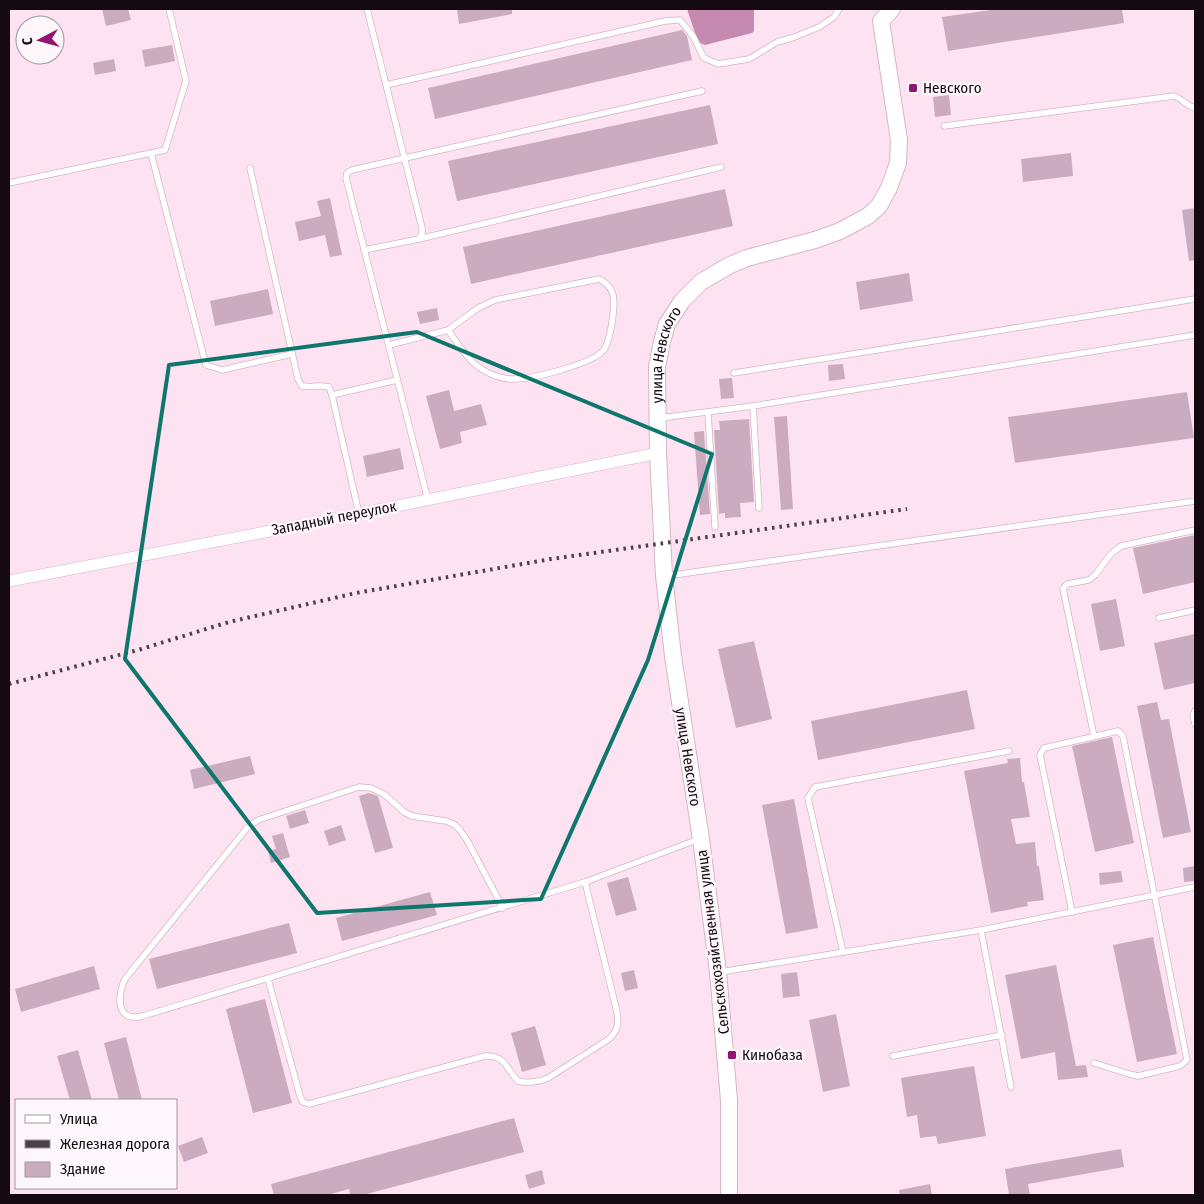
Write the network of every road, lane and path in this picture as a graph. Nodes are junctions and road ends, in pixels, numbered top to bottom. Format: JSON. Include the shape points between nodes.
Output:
{"nodes":[{"id":1,"x":169,"y":9,"type":"edge"},
{"id":2,"x":367,"y":9,"type":"edge"},
{"id":3,"x":839,"y":9,"type":"edge"},
{"id":4,"x":892,"y":9,"type":"edge"},
{"id":5,"x":386,"y":85,"type":"junction"},
{"id":6,"x":702,"y":91,"type":"dead end"},
{"id":7,"x":1195,"y":108,"type":"edge"},
{"id":8,"x":944,"y":126,"type":"dead end"},
{"id":9,"x":151,"y":153,"type":"junction"},
{"id":10,"x":404,"y":158,"type":"junction"},
{"id":11,"x":722,"y":167,"type":"dead end"},
{"id":12,"x":250,"y":168,"type":"dead end"},
{"id":13,"x":9,"y":183,"type":"edge"},
{"id":14,"x":419,"y":238,"type":"junction"},
{"id":15,"x":364,"y":250,"type":"junction"},
{"id":16,"x":1195,"y":299,"type":"edge"},
{"id":17,"x":448,"y":330,"type":"junction"},
{"id":18,"x":1195,"y":335,"type":"edge"},
{"id":19,"x":388,"y":345,"type":"junction"},
{"id":20,"x":292,"y":354,"type":"junction"},
{"id":21,"x":734,"y":373,"type":"dead end"},
{"id":22,"x":397,"y":380,"type":"junction"},
{"id":23,"x":332,"y":395,"type":"junction"},
{"id":24,"x":753,"y":406,"type":"junction"},
{"id":25,"x":708,"y":412,"type":"junction"},
{"id":26,"x":658,"y":418,"type":"junction"},
{"id":27,"x":658,"y":453,"type":"junction"},
{"id":28,"x":428,"y":500,"type":"junction"},
{"id":29,"x":1195,"y":501,"type":"edge"},
{"id":30,"x":760,"y":508,"type":"dead end"},
{"id":31,"x":359,"y":514,"type":"junction"},
{"id":32,"x":715,"y":527,"type":"dead end"},
{"id":33,"x":1195,"y":530,"type":"edge"},
{"id":34,"x":664,"y":576,"type":"junction"},
{"id":35,"x":9,"y":581,"type":"edge"},
{"id":36,"x":1195,"y":610,"type":"edge"},
{"id":37,"x":1160,"y":618,"type":"dead end"},
{"id":38,"x":1195,"y":712,"type":"edge"},
{"id":39,"x":1195,"y":724,"type":"edge"},
{"id":40,"x":1094,"y":736,"type":"junction"},
{"id":41,"x":1009,"y":750,"type":"dead end"},
{"id":42,"x":700,"y":839,"type":"junction"},
{"id":43,"x":585,"y":882,"type":"junction"},
{"id":44,"x":1195,"y":887,"type":"edge"},
{"id":45,"x":1156,"y":896,"type":"junction"},
{"id":46,"x":503,"y":908,"type":"junction"},
{"id":47,"x":1072,"y":912,"type":"junction"},
{"id":48,"x":981,"y":930,"type":"junction"},
{"id":49,"x":843,"y":952,"type":"junction"},
{"id":50,"x":718,"y":972,"type":"junction"},
{"id":51,"x":268,"y":979,"type":"junction"},
{"id":52,"x":1002,"y":1035,"type":"junction"},
{"id":53,"x":893,"y":1056,"type":"dead end"},
{"id":54,"x":1094,"y":1063,"type":"dead end"},
{"id":55,"x":1011,"y":1087,"type":"dead end"},
{"id":56,"x":730,"y":1195,"type":"edge"}],
"edges":[{"from":1,"to":9,"type":"lane","via":[[186,80],[165,150]]},
{"from":2,"to":5,"type":"lane"},
{"from":3,"to":5,"type":"lane","via":[[834,17],[818,26],[740,61],[718,64],[704,58],[680,20],[673,20]]},
{"from":4,"to":26,"type":"main road","name":"улица Невского","via":[[881,21],[899,140],[898,163],[879,206],[840,231],[730,264],[690,292],[667,324],[662,342],[658,367]]},
{"from":5,"to":10,"type":"lane"},
{"from":6,"to":10,"type":"lane"},
{"from":7,"to":8,"type":"lane","via":[[1174,96]]},
{"from":9,"to":13,"type":"lane"},
{"from":9,"to":20,"type":"lane","via":[[206,365],[222,370]]},
{"from":10,"to":14,"type":"lane","via":[[422,228]]},
{"from":10,"to":15,"type":"lane","via":[[348,173],[346,178]]},
{"from":11,"to":14,"type":"lane"},
{"from":12,"to":20,"type":"lane"},
{"from":14,"to":15,"type":"lane"},
{"from":15,"to":19,"type":"lane"},
{"from":16,"to":21,"type":"lane"},
{"from":17,"to":17,"type":"lane","via":[[470,360],[495,376],[512,379],[557,371],[576,366],[603,351],[614,308],[613,293],[599,279],[495,300]]},
{"from":17,"to":19,"type":"lane"},
{"from":18,"to":24,"type":"lane"},
{"from":19,"to":22,"type":"lane"},
{"from":20,"to":23,"type":"lane","via":[[302,386],[308,388],[321,384],[329,387]]},
{"from":22,"to":23,"type":"lane"},
{"from":22,"to":28,"type":"lane"},
{"from":23,"to":31,"type":"lane"},
{"from":24,"to":25,"type":"lane"},
{"from":24,"to":30,"type":"lane"},
{"from":25,"to":26,"type":"lane"},
{"from":25,"to":32,"type":"lane"},
{"from":26,"to":27,"type":"main road","name":"улица Невского"},
{"from":27,"to":28,"type":"street","name":"Западный переулок"},
{"from":27,"to":34,"type":"main road","name":"улица Невского"},
{"from":28,"to":31,"type":"street","name":"Западный переулок"},
{"from":29,"to":34,"type":"lane"},
{"from":31,"to":35,"type":"street","name":"Западный переулок"},
{"from":33,"to":40,"type":"lane","via":[[1121,546],[1095,576],[1067,584],[1063,589]]},
{"from":34,"to":42,"type":"main road","name":"улица Невского"},
{"from":36,"to":37,"type":"lane"},
{"from":38,"to":39,"type":"lane"},
{"from":40,"to":45,"type":"lane","via":[[1118,731],[1123,736]]},
{"from":40,"to":47,"type":"lane","via":[[1044,748],[1040,755]]},
{"from":41,"to":49,"type":"lane","via":[[815,787],[808,798]]},
{"from":42,"to":43,"type":"lane"},
{"from":42,"to":50,"type":"main road","name":"Сельскохозяйственная улица"},
{"from":43,"to":46,"type":"lane"},
{"from":43,"to":51,"type":"lane","via":[[619,1024],[609,1039],[541,1081],[518,1081],[501,1059],[485,1056],[309,1104],[303,1102]]},
{"from":44,"to":45,"type":"lane"},
{"from":45,"to":47,"type":"lane"},
{"from":45,"to":54,"type":"lane","via":[[1187,1060],[1180,1066],[1138,1076]]},
{"from":46,"to":51,"type":"lane"},
{"from":46,"to":51,"type":"lane","via":[[467,840],[455,825],[412,816],[380,791],[360,787],[258,820],[247,828],[125,979],[121,989],[121,1007],[127,1016],[138,1018]]},
{"from":47,"to":48,"type":"lane"},
{"from":48,"to":49,"type":"lane"},
{"from":48,"to":52,"type":"lane"},
{"from":49,"to":50,"type":"lane"},
{"from":50,"to":56,"type":"main road","name":"Сельскохозяйственная улица","via":[[729,1100]]},
{"from":52,"to":53,"type":"lane"},
{"from":52,"to":55,"type":"lane"}]}
